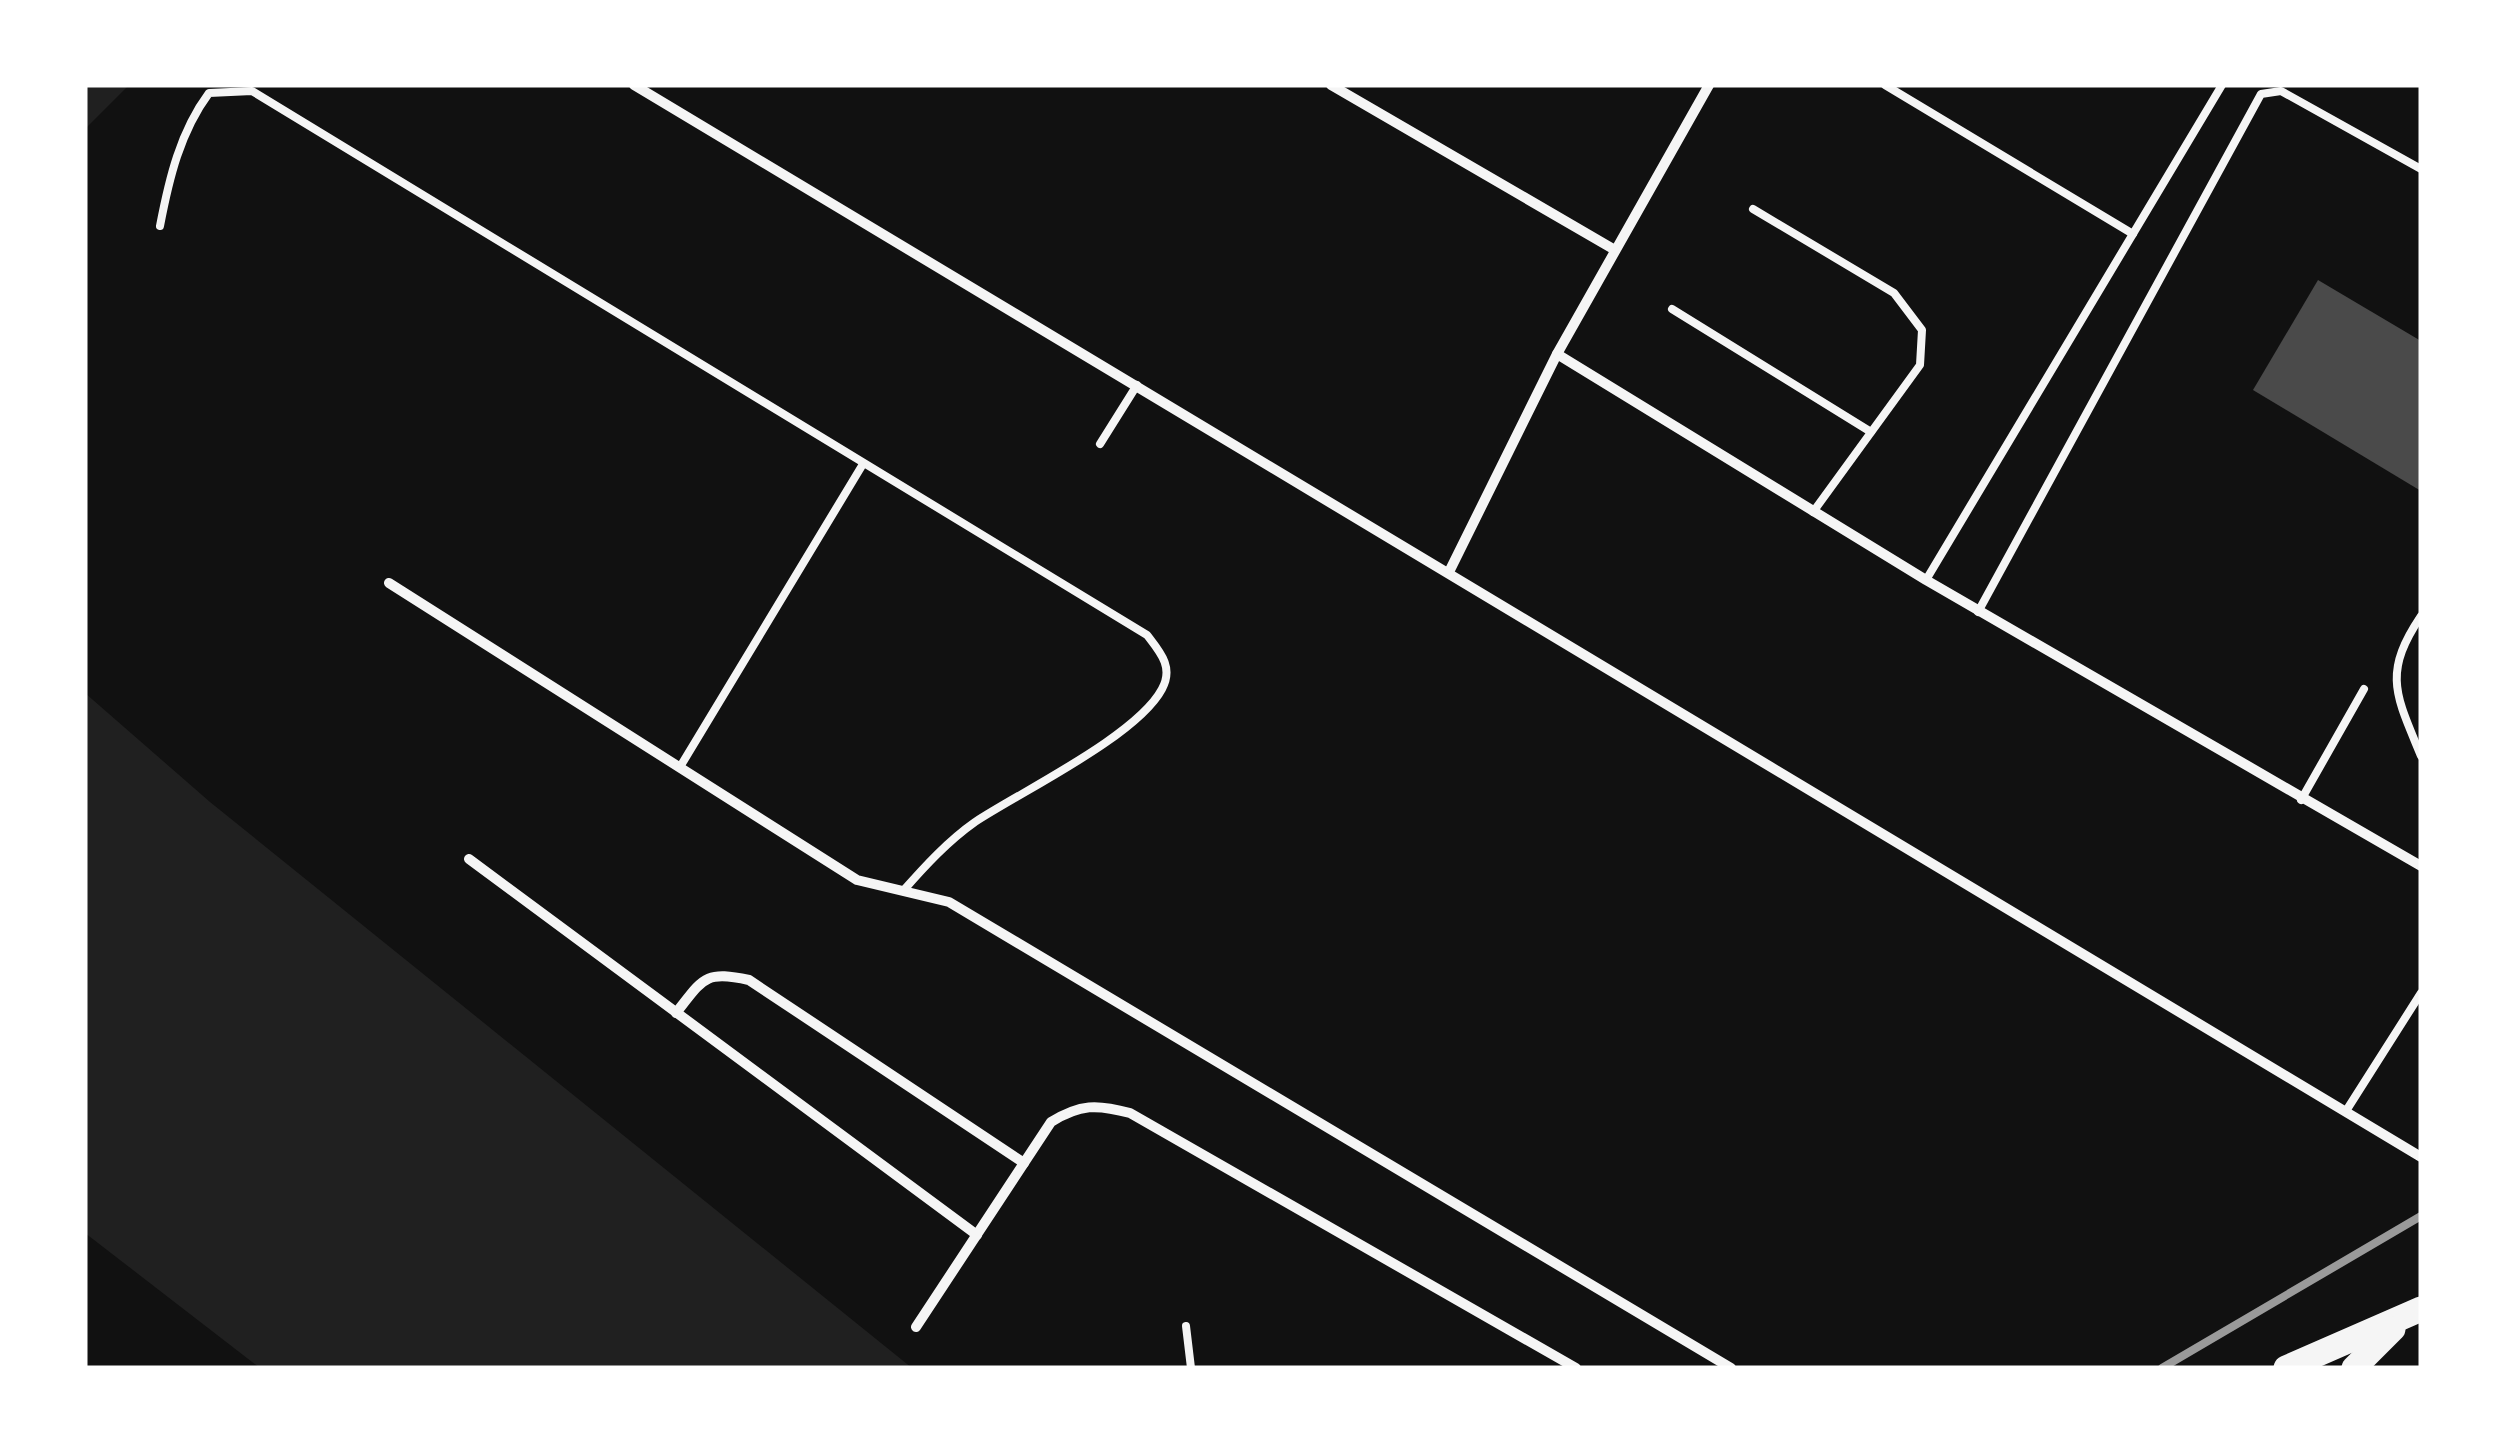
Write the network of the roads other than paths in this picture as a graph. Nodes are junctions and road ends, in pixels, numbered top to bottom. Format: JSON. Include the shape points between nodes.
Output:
{"nodes":[{"id":1,"x":634,"y":85,"type":"edge"},
{"id":2,"x":1331,"y":85,"type":"edge"},
{"id":3,"x":1709,"y":85,"type":"edge"},
{"id":4,"x":1886,"y":85,"type":"edge"},
{"id":5,"x":2222,"y":85,"type":"edge"},
{"id":6,"x":2421,"y":169,"type":"edge"},
{"id":7,"x":1754,"y":209,"type":"dead end"},
{"id":8,"x":160,"y":226,"type":"dead end"},
{"id":9,"x":2133,"y":234,"type":"junction"},
{"id":10,"x":1615,"y":250,"type":"junction"},
{"id":11,"x":1672,"y":309,"type":"dead end"},
{"id":12,"x":1557,"y":354,"type":"junction"},
{"id":13,"x":1137,"y":385,"type":"junction"},
{"id":14,"x":1871,"y":432,"type":"junction"},
{"id":15,"x":1100,"y":444,"type":"dead end"},
{"id":16,"x":863,"y":464,"type":"junction"},
{"id":17,"x":1812,"y":512,"type":"junction"},
{"id":18,"x":1449,"y":572,"type":"junction"},
{"id":19,"x":1926,"y":580,"type":"junction"},
{"id":20,"x":389,"y":583,"type":"dead end"},
{"id":21,"x":1978,"y":612,"type":"junction"},
{"id":22,"x":2421,"y":616,"type":"edge"},
{"id":23,"x":2364,"y":689,"type":"dead end"},
{"id":24,"x":2421,"y":756,"type":"edge"},
{"id":25,"x":680,"y":767,"type":"junction"},
{"id":26,"x":2301,"y":800,"type":"junction"},
{"id":27,"x":469,"y":860,"type":"dead end"},
{"id":28,"x":2421,"y":866,"type":"edge"},
{"id":29,"x":903,"y":890,"type":"junction"},
{"id":30,"x":2421,"y":993,"type":"edge"},
{"id":31,"x":676,"y":1012,"type":"junction"},
{"id":32,"x":2346,"y":1111,"type":"junction"},
{"id":33,"x":2421,"y":1158,"type":"edge"},
{"id":34,"x":1024,"y":1163,"type":"junction"},
{"id":35,"x":976,"y":1235,"type":"junction"},
{"id":36,"x":2412,"y":1314,"type":"edge"},
{"id":37,"x":1186,"y":1326,"type":"dead end"},
{"id":38,"x":916,"y":1327,"type":"dead end"},
{"id":39,"x":1190,"y":1368,"type":"edge"},
{"id":40,"x":1576,"y":1368,"type":"edge"},
{"id":41,"x":1731,"y":1368,"type":"edge"},
{"id":42,"x":2286,"y":1368,"type":"edge"},
{"id":43,"x":2354,"y":1368,"type":"edge"}],
"edges":[{"from":1,"to":13,"type":"street"},
{"from":2,"to":10,"type":"street"},
{"from":3,"to":10,"type":"street"},
{"from":4,"to":9,"type":"lane"},
{"from":5,"to":9,"type":"lane"},
{"from":6,"to":21,"type":"lane","via":[[2281,91],[2261,94]]},
{"from":7,"to":14,"type":"lane","via":[[1894,293],[1922,330],[1920,365]]},
{"from":8,"to":16,"type":"lane","via":[[192,115],[208,93],[252,90]]},
{"from":9,"to":19,"type":"lane"},
{"from":10,"to":12,"type":"street"},
{"from":11,"to":14,"type":"lane"},
{"from":12,"to":17,"type":"street"},
{"from":12,"to":18,"type":"street"},
{"from":13,"to":15,"type":"lane"},
{"from":13,"to":18,"type":"street"},
{"from":14,"to":17,"type":"lane"},
{"from":16,"to":25,"type":"lane"},
{"from":16,"to":29,"type":"lane","via":[[1147,635],[1168,671],[1162,689],[1132,724],[971,825]]},
{"from":17,"to":19,"type":"street"},
{"from":18,"to":32,"type":"street"},
{"from":19,"to":21,"type":"street"},
{"from":20,"to":25,"type":"street"},
{"from":21,"to":26,"type":"street"},
{"from":22,"to":24,"type":"lane","via":[[2395,663],[2400,700]]},
{"from":23,"to":26,"type":"lane"},
{"from":25,"to":29,"type":"street","via":[[857,880]]},
{"from":26,"to":28,"type":"street"},
{"from":27,"to":31,"type":"street"},
{"from":29,"to":41,"type":"street","via":[[948,902]]},
{"from":30,"to":32,"type":"lane"},
{"from":31,"to":34,"type":"street","via":[[717,972],[749,980]]},
{"from":31,"to":35,"type":"street"},
{"from":32,"to":33,"type":"street"},
{"from":34,"to":35,"type":"street"},
{"from":34,"to":40,"type":"street","via":[[1051,1122],[1075,1107],[1098,1104],[1130,1113]]},
{"from":35,"to":38,"type":"street"},
{"from":36,"to":42,"type":"main road"},
{"from":36,"to":43,"type":"main road"},
{"from":37,"to":39,"type":"lane"}]}
